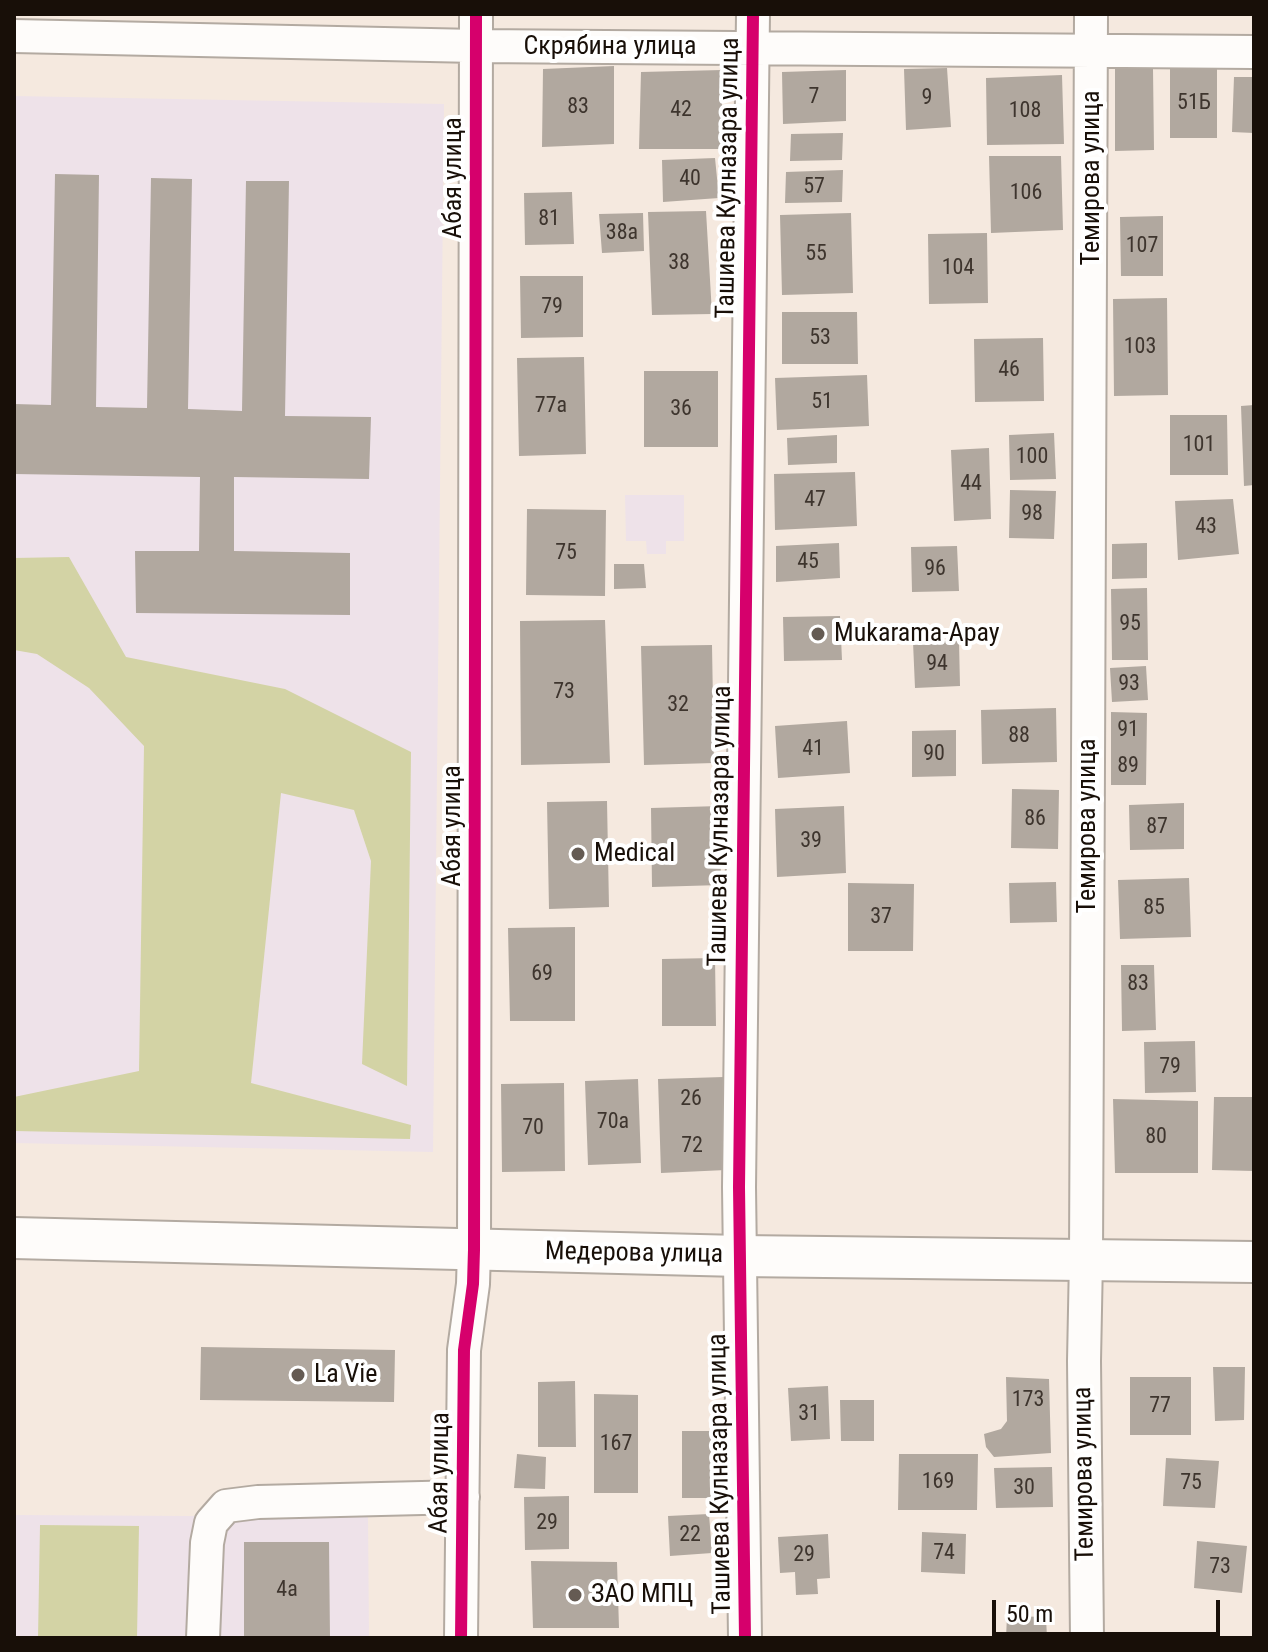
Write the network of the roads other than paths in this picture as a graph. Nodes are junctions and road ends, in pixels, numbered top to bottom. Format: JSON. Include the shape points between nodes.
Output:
{"nodes":[{"id":1,"x":476,"y":14,"type":"edge"},
{"id":2,"x":753,"y":14,"type":"edge"},
{"id":3,"x":1091,"y":14,"type":"edge"},
{"id":4,"x":14,"y":36,"type":"edge"},
{"id":5,"x":476,"y":46,"type":"junction"},
{"id":6,"x":753,"y":48,"type":"junction"},
{"id":7,"x":1092,"y":51,"type":"junction"},
{"id":8,"x":1254,"y":52,"type":"edge"},
{"id":9,"x":14,"y":1238,"type":"edge"},
{"id":10,"x":474,"y":1250,"type":"junction"},
{"id":11,"x":740,"y":1256,"type":"junction"},
{"id":12,"x":1086,"y":1259,"type":"junction"},
{"id":13,"x":1254,"y":1262,"type":"edge"},
{"id":14,"x":463,"y":1497,"type":"junction"},
{"id":15,"x":203,"y":1638,"type":"edge"},
{"id":16,"x":461,"y":1638,"type":"edge"},
{"id":17,"x":745,"y":1638,"type":"edge"},
{"id":18,"x":1087,"y":1638,"type":"edge"}],
"edges":[{"from":1,"to":5,"type":"street","name":"Абая улица"},
{"from":2,"to":6,"type":"street","name":"Ташиева Кулназара улица"},
{"from":3,"to":7,"type":"street","name":"Темирова улица"},
{"from":4,"to":5,"type":"street","name":"Скрябина улица"},
{"from":5,"to":6,"type":"street","name":"Скрябина улица"},
{"from":5,"to":10,"type":"street","name":"Абая улица"},
{"from":6,"to":7,"type":"street","name":"Скрябина улица"},
{"from":6,"to":11,"type":"street","name":"Ташиева Кулназара улица"},
{"from":7,"to":8,"type":"street","name":"Скрябина улица"},
{"from":7,"to":12,"type":"street","name":"Темирова улица"},
{"from":9,"to":10,"type":"main road","name":"Медерова улица"},
{"from":10,"to":11,"type":"main road","name":"Медерова улица"},
{"from":10,"to":14,"type":"street","name":"Абая улица","via":[[464,1350]]},
{"from":11,"to":12,"type":"main road","name":"Медерова улица"},
{"from":11,"to":17,"type":"street","name":"Ташиева Кулназара улица"},
{"from":12,"to":13,"type":"main road","name":"Медерова улица"},
{"from":12,"to":18,"type":"street","name":"Темирова улица"},
{"from":14,"to":15,"type":"street","via":[[226,1506],[211,1523],[207,1543]]},
{"from":14,"to":16,"type":"street","name":"Абая улица"}]}
